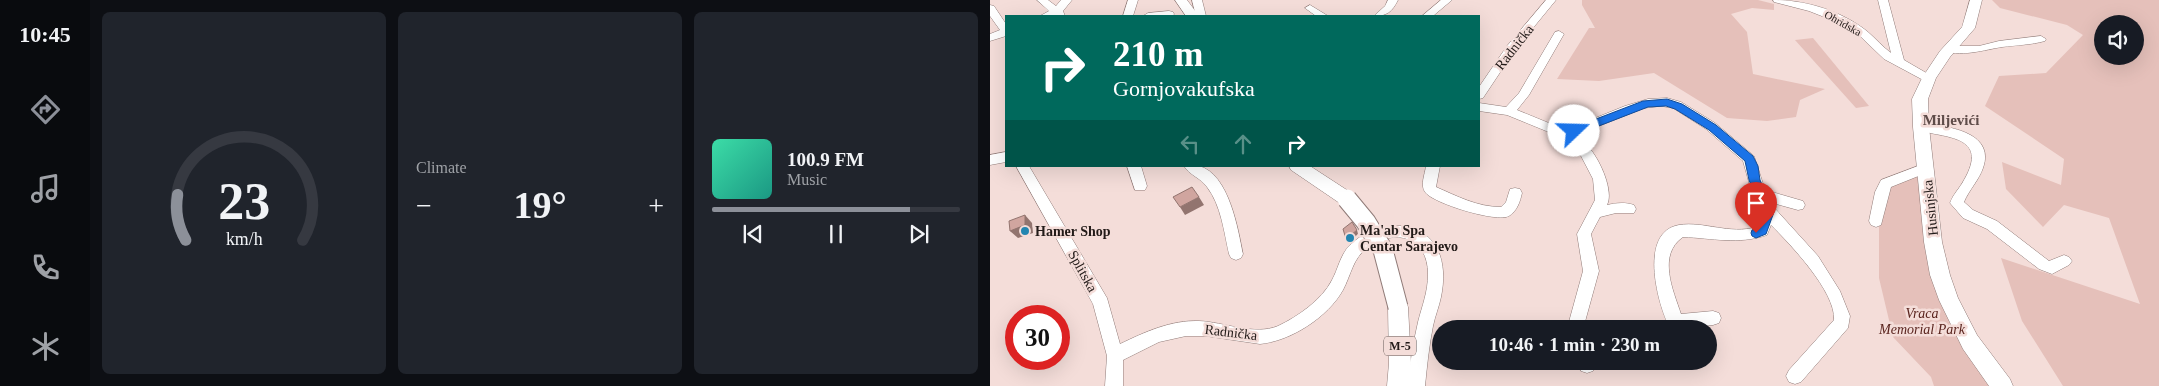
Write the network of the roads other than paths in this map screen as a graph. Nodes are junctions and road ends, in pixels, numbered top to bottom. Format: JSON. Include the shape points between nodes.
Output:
{"nodes":[{"id":1,"x":1042,"y":0,"type":"edge"},
{"id":2,"x":1067,"y":0,"type":"edge"},
{"id":3,"x":1133,"y":0,"type":"edge"},
{"id":4,"x":1180,"y":0,"type":"edge"},
{"id":5,"x":1197,"y":0,"type":"edge"},
{"id":6,"x":1393,"y":0,"type":"edge"},
{"id":7,"x":1447,"y":0,"type":"edge"},
{"id":8,"x":1551,"y":0,"type":"edge"},
{"id":9,"x":1778,"y":0,"type":"edge"},
{"id":10,"x":1882,"y":0,"type":"edge"},
{"id":11,"x":1976,"y":0,"type":"edge"},
{"id":12,"x":990,"y":8,"type":"edge"},
{"id":13,"x":1310,"y":8,"type":"dead end"},
{"id":14,"x":1060,"y":14,"type":"edge"},
{"id":15,"x":1169,"y":14,"type":"dead end"},
{"id":16,"x":1128,"y":15,"type":"edge"},
{"id":17,"x":1158,"y":15,"type":"edge"},
{"id":18,"x":1191,"y":15,"type":"edge"},
{"id":19,"x":1201,"y":15,"type":"edge"},
{"id":20,"x":1322,"y":15,"type":"edge"},
{"id":21,"x":1380,"y":15,"type":"edge"},
{"id":22,"x":1428,"y":15,"type":"edge"},
{"id":23,"x":1005,"y":30,"type":"edge"},
{"id":24,"x":1005,"y":31,"type":"edge"},
{"id":25,"x":1559,"y":34,"type":"dead end"},
{"id":26,"x":990,"y":38,"type":"edge"},
{"id":27,"x":2041,"y":39,"type":"dead end"},
{"id":28,"x":1950,"y":49,"type":"junction"},
{"id":29,"x":1899,"y":62,"type":"junction"},
{"id":30,"x":1929,"y":78,"type":"junction"},
{"id":31,"x":1480,"y":94,"type":"edge"},
{"id":32,"x":1480,"y":107,"type":"edge"},
{"id":33,"x":1509,"y":111,"type":"junction"},
{"id":34,"x":1921,"y":128,"type":"junction"},
{"id":35,"x":1560,"y":132,"type":"junction"},
{"id":36,"x":1005,"y":157,"type":"edge"},
{"id":37,"x":990,"y":160,"type":"edge"},
{"id":38,"x":1023,"y":167,"type":"edge"},
{"id":39,"x":1134,"y":167,"type":"edge"},
{"id":40,"x":1191,"y":167,"type":"edge"},
{"id":41,"x":1299,"y":167,"type":"edge"},
{"id":42,"x":1433,"y":167,"type":"edge"},
{"id":43,"x":1926,"y":168,"type":"junction"},
{"id":44,"x":1140,"y":186,"type":"dead end"},
{"id":45,"x":1515,"y":193,"type":"dead end"},
{"id":46,"x":1760,"y":194,"type":"junction"},
{"id":47,"x":1798,"y":206,"type":"dead end"},
{"id":48,"x":1629,"y":209,"type":"dead end"},
{"id":49,"x":1597,"y":212,"type":"junction"},
{"id":50,"x":1768,"y":212,"type":"junction"},
{"id":51,"x":1876,"y":220,"type":"dead end"},
{"id":52,"x":1236,"y":254,"type":"dead end"},
{"id":53,"x":2064,"y":261,"type":"dead end"},
{"id":54,"x":1713,"y":318,"type":"dead end"},
{"id":55,"x":1578,"y":320,"type":"edge"},
{"id":56,"x":1116,"y":356,"type":"junction"},
{"id":57,"x":1795,"y":376,"type":"dead end"},
{"id":58,"x":1114,"y":386,"type":"edge"},
{"id":59,"x":1398,"y":386,"type":"edge"},
{"id":60,"x":1416,"y":386,"type":"edge"},
{"id":61,"x":2002,"y":386,"type":"edge"}],
"edges":[{"from":1,"to":14,"type":"street"},
{"from":2,"to":14,"type":"street"},
{"from":3,"to":16,"type":"street"},
{"from":4,"to":18,"type":"main road"},
{"from":5,"to":19,"type":"street"},
{"from":6,"to":21,"type":"street","via":[[1390,8]]},
{"from":7,"to":22,"type":"street"},
{"from":8,"to":31,"type":"street","name":"Radnička","via":[[1511,48]]},
{"from":9,"to":29,"type":"street","name":"Ohridska","via":[[1833,15],[1866,36],[1887,57]]},
{"from":10,"to":29,"type":"street"},
{"from":11,"to":28,"type":"main road","name":"Husinjska","via":[[1968,28]]},
{"from":12,"to":23,"type":"street"},
{"from":13,"to":20,"type":"street"},
{"from":15,"to":17,"type":"street"},
{"from":24,"to":26,"type":"street"},
{"from":25,"to":33,"type":"street","via":[[1523,96]]},
{"from":27,"to":28,"type":"street","via":[[1979,49]]},
{"from":28,"to":30,"type":"main road","name":"Husinjska"},
{"from":29,"to":30,"type":"street","name":"Ohridska"},
{"from":30,"to":34,"type":"main road","name":"Husinjska","via":[[1920,99]]},
{"from":32,"to":33,"type":"street"},
{"from":33,"to":35,"type":"street"},
{"from":34,"to":43,"type":"main road","name":"Husinjska"},
{"from":34,"to":53,"type":"street","via":[[1957,132],[1977,147],[1979,164],[1957,203],[1963,210],[1992,224],[2044,265],[2052,268]]},
{"from":35,"to":46,"type":"street","via":[[1585,128],[1646,103],[1667,102],[1703,121],[1749,159]]},
{"from":35,"to":49,"type":"street","via":[[1586,153],[1600,179],[1602,200]]},
{"from":36,"to":37,"type":"street"},
{"from":38,"to":56,"type":"street","name":"Splitska","via":[[1101,303]]},
{"from":39,"to":44,"type":"street"},
{"from":40,"to":52,"type":"street","via":[[1215,188],[1225,210]]},
{"from":41,"to":59,"type":"main road","number":"M-5","bridge":true,"via":[[1347,199],[1383,250],[1398,307]]},
{"from":42,"to":45,"type":"street","via":[[1431,191],[1456,202],[1495,213],[1504,212],[1512,204]]},
{"from":43,"to":51,"type":"street","via":[[1886,184]]},
{"from":43,"to":61,"type":"main road","name":"Husinjska","via":[[1933,242],[1940,275],[1970,342]]},
{"from":46,"to":47,"type":"street"},
{"from":46,"to":50,"type":"street"},
{"from":48,"to":49,"type":"street"},
{"from":49,"to":55,"type":"street","via":[[1584,234],[1590,271]]},
{"from":50,"to":54,"type":"street","via":[[1762,231],[1756,233],[1735,235],[1680,231],[1663,246],[1661,267],[1674,319],[1683,323]]},
{"from":50,"to":57,"type":"street","via":[[1806,253],[1826,281],[1843,316],[1842,322]]},
{"from":56,"to":58,"type":"street"},
{"from":56,"to":60,"type":"street","name":"Radnička","via":[[1160,334],[1184,329],[1266,336],[1281,332],[1333,292],[1352,254],[1361,244],[1388,231],[1405,232],[1422,238],[1436,265],[1434,295],[1424,332]]}]}
